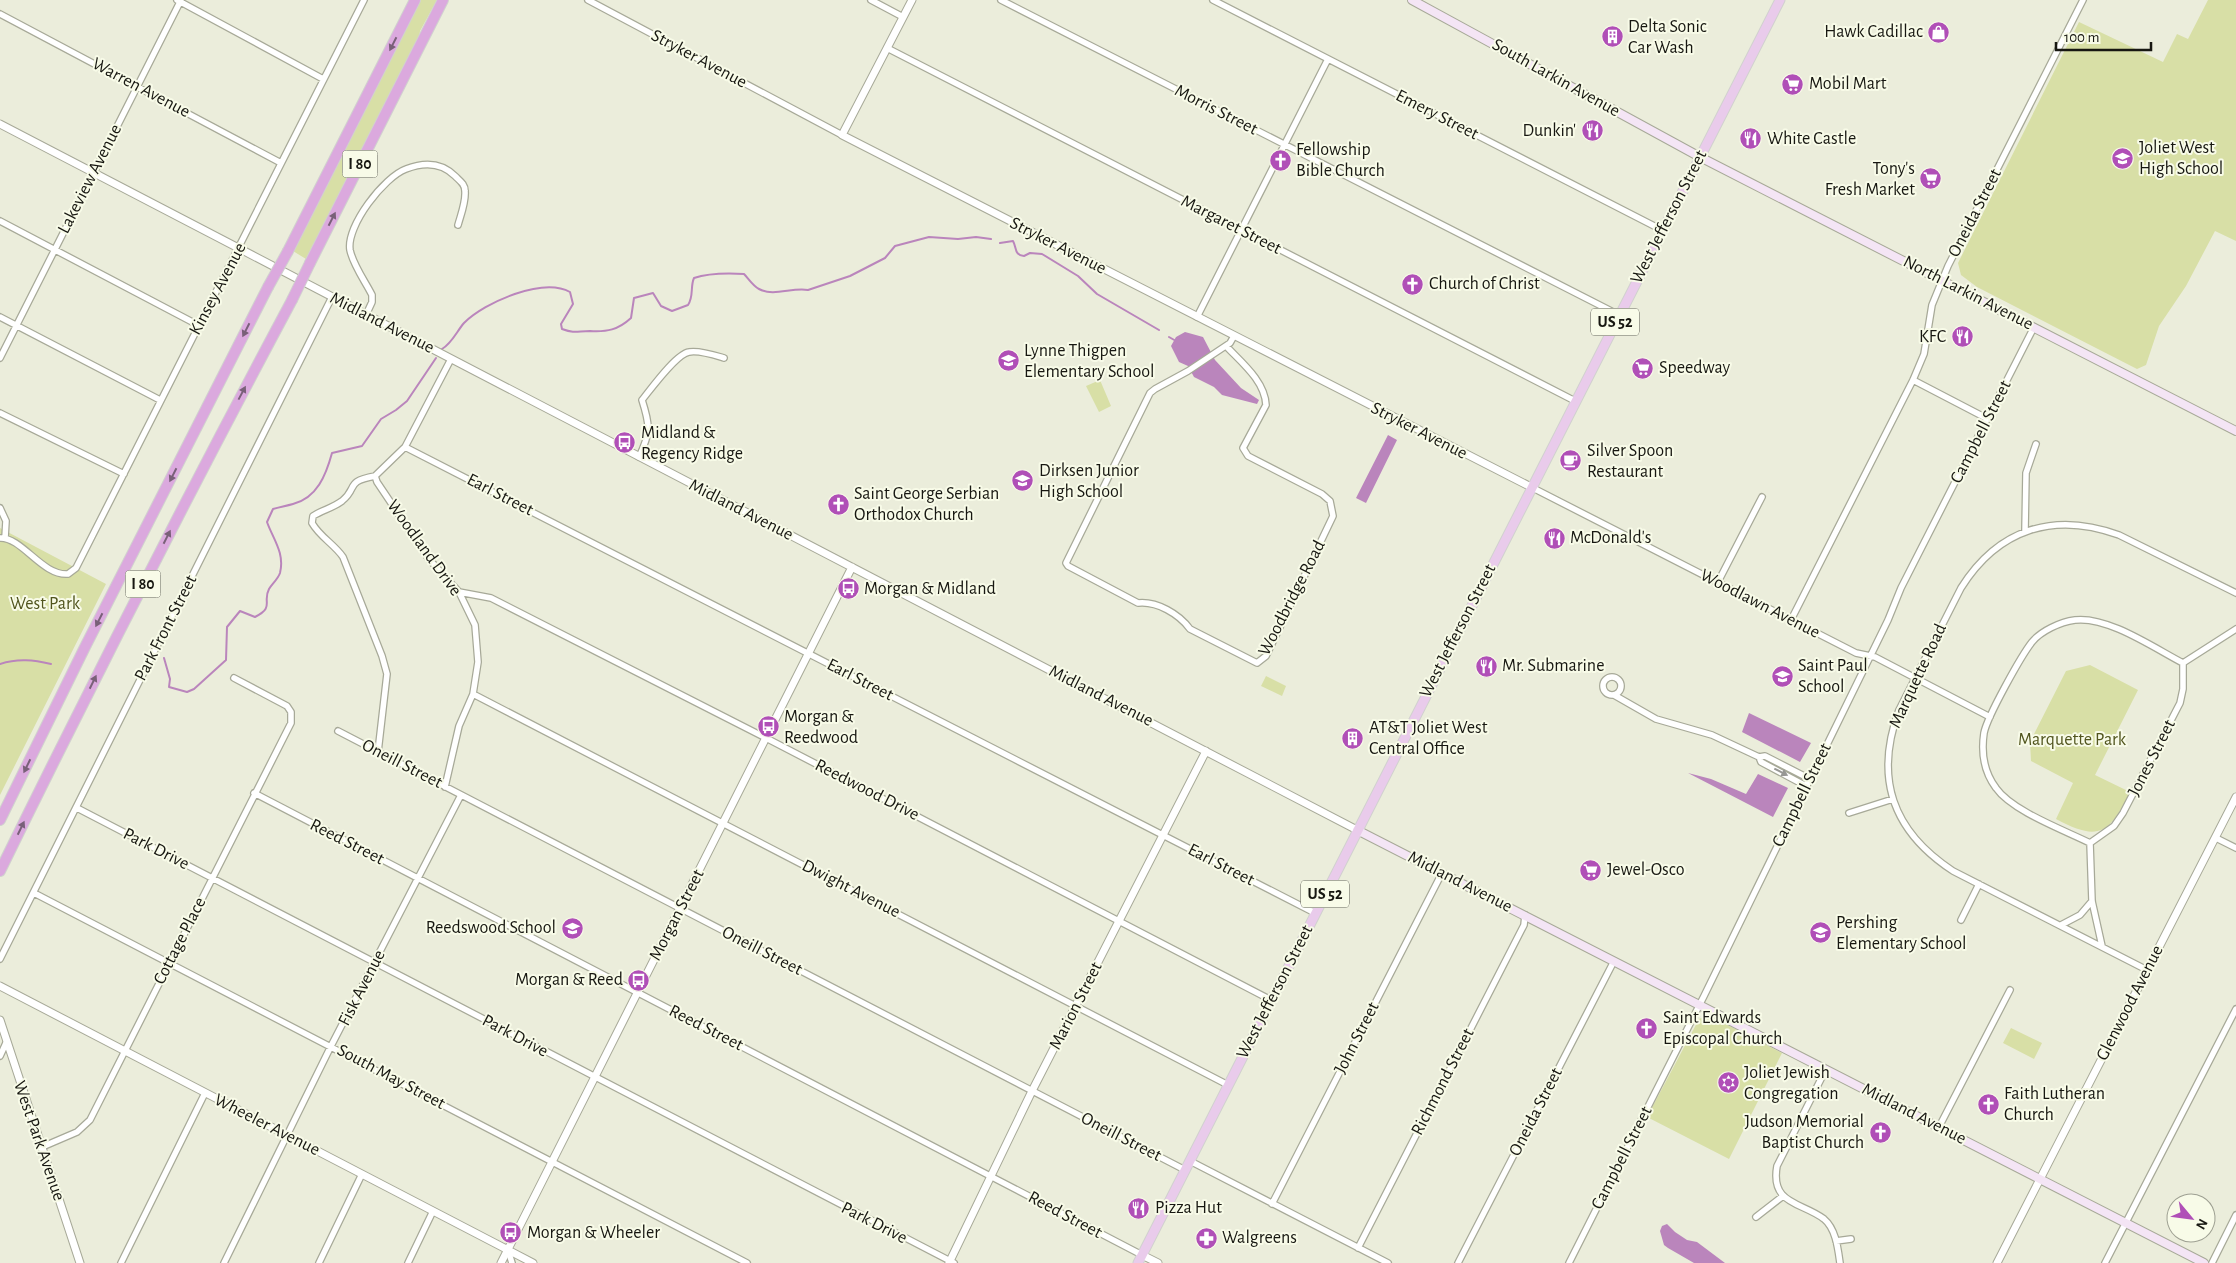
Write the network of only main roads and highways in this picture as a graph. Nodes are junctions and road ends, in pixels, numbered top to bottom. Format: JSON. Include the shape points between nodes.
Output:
{"nodes":[{"id":1,"x":415,"y":0,"type":"edge"},
{"id":2,"x":444,"y":0,"type":"edge"},
{"id":3,"x":1412,"y":0,"type":"edge"},
{"id":4,"x":1780,"y":0,"type":"edge"},
{"id":5,"x":1700,"y":157,"type":"junction"},
{"id":6,"x":2236,"y":431,"type":"edge"},
{"id":7,"x":0,"y":820,"type":"edge"},
{"id":8,"x":1357,"y":830,"type":"junction"},
{"id":9,"x":0,"y":872,"type":"edge"},
{"id":10,"x":1140,"y":1259,"type":"edge"},
{"id":11,"x":2204,"y":1263,"type":"edge"}],
"edges":[{"from":1,"to":7,"type":"highway","number":"I 80","one_way":true,"bridge":true},
{"from":9,"to":2,"type":"highway","number":"I 80","one_way":true,"bridge":true,"via":[[109,648],[292,300]]},
{"from":3,"to":5,"type":"main road","name":"South Larkin Avenue"},
{"from":4,"to":5,"type":"main road","name":"West Jefferson Street","number":"US 52"},
{"from":5,"to":6,"type":"main road","name":"North Larkin Avenue"},
{"from":5,"to":8,"type":"main road","name":"West Jefferson Street","number":"US 52"},
{"from":8,"to":10,"type":"main road","name":"West Jefferson Street","number":"US 52"},
{"from":8,"to":11,"type":"main road","name":"Midland Avenue"}]}
